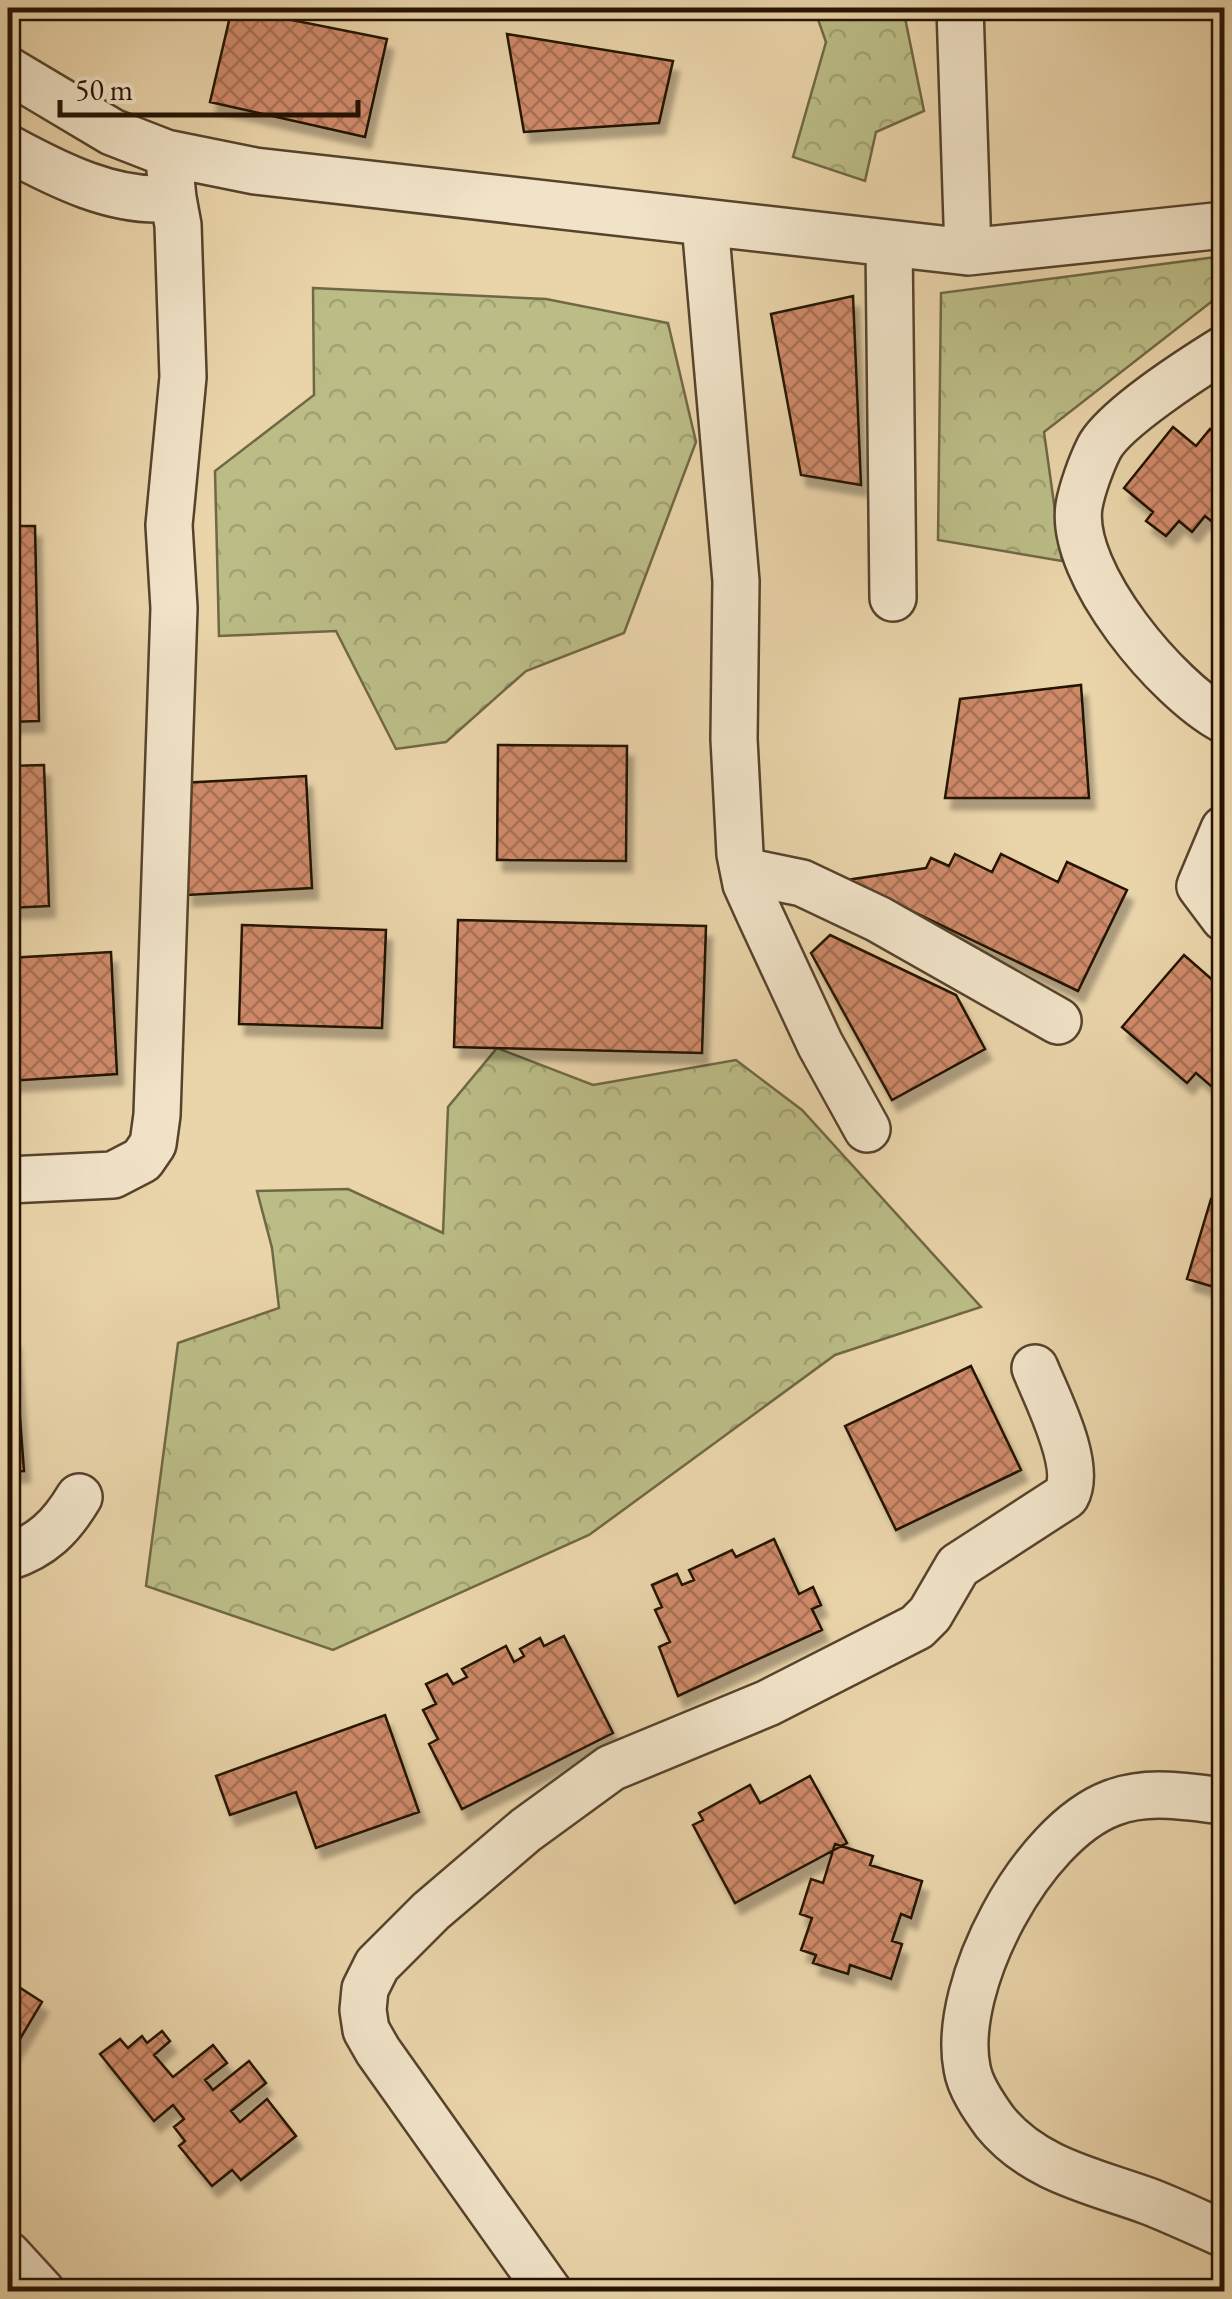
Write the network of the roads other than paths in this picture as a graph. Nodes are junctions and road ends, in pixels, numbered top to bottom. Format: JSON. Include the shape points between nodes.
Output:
{"nodes":[{"id":1,"x":960,"y":8,"type":"edge"},
{"id":2,"x":8,"y":70,"type":"edge"},
{"id":3,"x":8,"y":148,"type":"edge"},
{"id":4,"x":166,"y":154,"type":"junction"},
{"id":5,"x":173,"y":198,"type":"junction"},
{"id":6,"x":705,"y":223,"type":"junction"},
{"id":7,"x":1224,"y":224,"type":"edge"},
{"id":8,"x":890,"y":244,"type":"junction"},
{"id":9,"x":968,"y":252,"type":"junction"},
{"id":10,"x":1224,"y":349,"type":"edge"},
{"id":11,"x":893,"y":598,"type":"dead end"},
{"id":12,"x":1224,"y":720,"type":"edge"},
{"id":13,"x":1224,"y":828,"type":"edge"},
{"id":14,"x":744,"y":871,"type":"junction"},
{"id":15,"x":1224,"y":918,"type":"edge"},
{"id":16,"x":1058,"y":1021,"type":"dead end"},
{"id":17,"x":867,"y":1129,"type":"dead end"},
{"id":18,"x":8,"y":1180,"type":"edge"},
{"id":19,"x":1035,"y":1368,"type":"dead end"},
{"id":20,"x":79,"y":1496,"type":"dead end"},
{"id":21,"x":8,"y":1558,"type":"edge"},
{"id":22,"x":1224,"y":1802,"type":"edge"},
{"id":23,"x":1224,"y":2234,"type":"edge"},
{"id":24,"x":8,"y":2255,"type":"edge"},
{"id":25,"x":42,"y":2292,"type":"edge"},
{"id":26,"x":548,"y":2292,"type":"edge"}],
"edges":[{"from":1,"to":9,"type":"street"},
{"from":2,"to":4,"type":"street","via":[[77,114]]},
{"from":3,"to":5,"type":"street","via":[[52,172],[131,198]]},
{"from":4,"to":5,"type":"street"},
{"from":4,"to":6,"type":"street","via":[[254,172]]},
{"from":5,"to":18,"type":"street","via":[[183,376],[169,525],[174,608],[153,1144],[129,1170],[113,1175]]},
{"from":6,"to":8,"type":"street"},
{"from":6,"to":14,"type":"street","via":[[736,581],[734,739]]},
{"from":7,"to":9,"type":"street"},
{"from":8,"to":9,"type":"street"},
{"from":8,"to":11,"type":"street"},
{"from":10,"to":12,"type":"street","via":[[1174,380],[1100,445],[1079,507],[1084,550],[1140,645]]},
{"from":13,"to":15,"type":"street","via":[[1200,886]]},
{"from":14,"to":16,"type":"street","via":[[802,884],[878,919]]},
{"from":14,"to":17,"type":"street","via":[[820,1044]]},
{"from":19,"to":26,"type":"street","via":[[1066,1446],[1066,1496],[970,1556],[916,1628],[768,1703],[598,1776],[431,1911],[388,1950],[369,1978],[364,2021],[378,2051]]},
{"from":20,"to":21,"type":"street","via":[[59,1528]]},
{"from":22,"to":23,"type":"street","via":[[1152,1793],[1111,1803],[1048,1851],[1024,1881],[981,1965],[968,2019],[967,2068],[998,2125],[1046,2163]]},
{"from":24,"to":25,"type":"street"}]}
